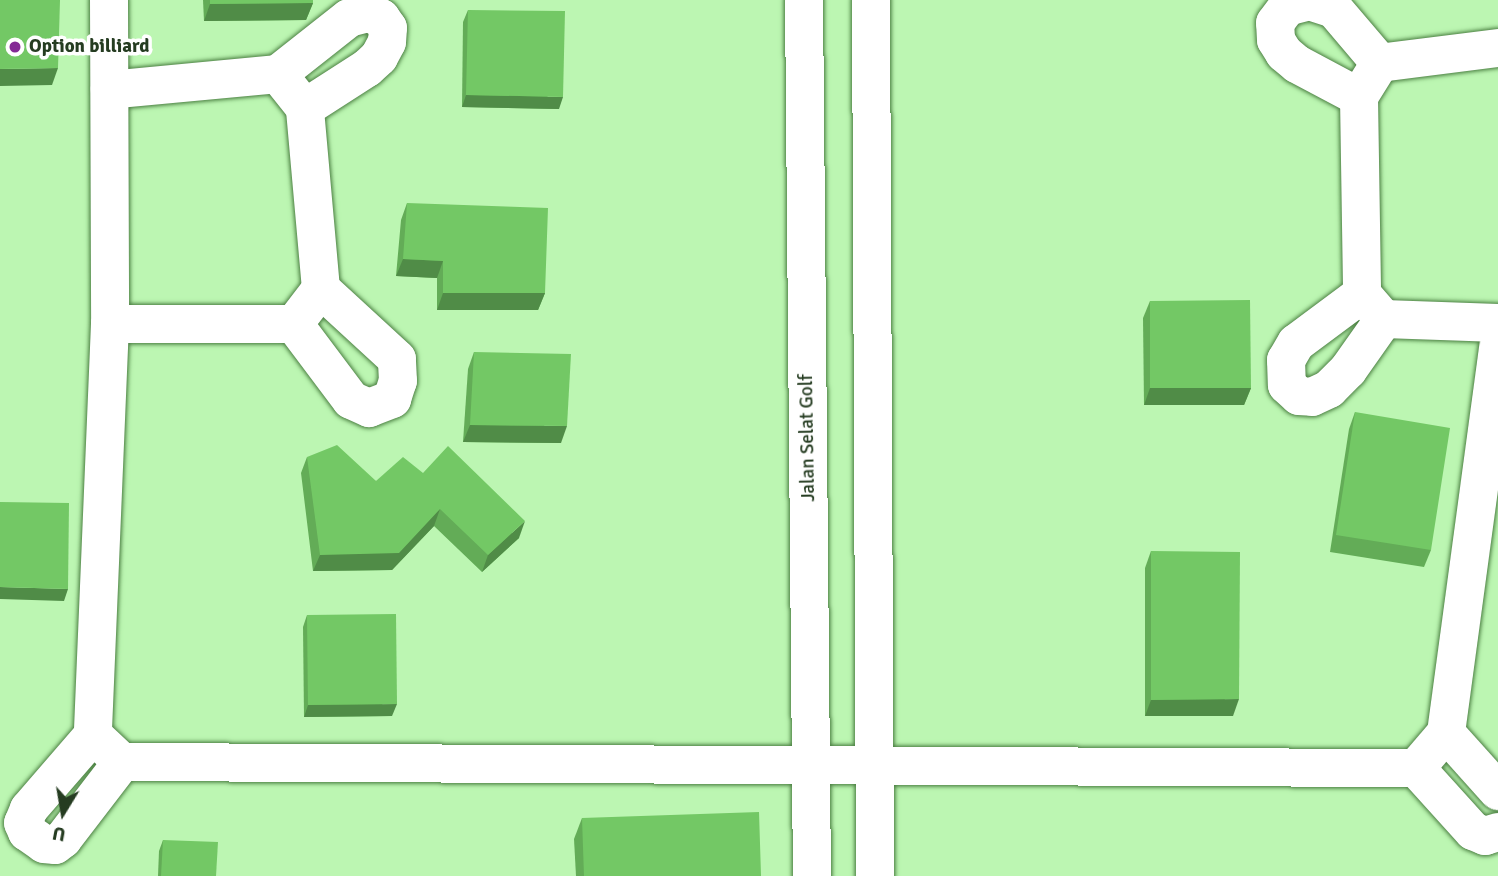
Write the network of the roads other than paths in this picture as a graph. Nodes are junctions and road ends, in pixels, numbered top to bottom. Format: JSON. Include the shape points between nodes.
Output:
{"nodes":[{"id":1,"x":109,"y":0,"type":"edge"},
{"id":2,"x":804,"y":0,"type":"edge"},
{"id":3,"x":871,"y":0,"type":"edge"},
{"id":4,"x":1498,"y":48,"type":"edge"},
{"id":5,"x":1380,"y":63,"type":"junction"},
{"id":6,"x":278,"y":74,"type":"junction"},
{"id":7,"x":110,"y":90,"type":"junction"},
{"id":8,"x":1359,"y":97,"type":"junction"},
{"id":9,"x":305,"y":108,"type":"junction"},
{"id":10,"x":321,"y":289,"type":"junction"},
{"id":11,"x":1498,"y":323,"type":"edge"},
{"id":12,"x":110,"y":324,"type":"junction"},
{"id":13,"x":294,"y":324,"type":"junction"},
{"id":14,"x":1498,"y":347,"type":"edge"},
{"id":15,"x":1446,"y":733,"type":"junction"},
{"id":16,"x":93,"y":735,"type":"junction"},
{"id":17,"x":122,"y":762,"type":"junction"},
{"id":18,"x":811,"y":763,"type":"junction"},
{"id":19,"x":875,"y":763,"type":"junction"},
{"id":20,"x":1416,"y":768,"type":"junction"},
{"id":21,"x":1498,"y":791,"type":"edge"},
{"id":22,"x":1498,"y":832,"type":"edge"},
{"id":23,"x":812,"y":876,"type":"edge"},
{"id":24,"x":875,"y":876,"type":"edge"}],
"edges":[{"from":1,"to":7,"type":"street"},
{"from":2,"to":18,"type":"street","name":"Jalan Selat Golf"},
{"from":3,"to":19,"type":"street"},
{"from":4,"to":5,"type":"street"},
{"from":5,"to":8,"type":"street"},
{"from":5,"to":8,"type":"street","via":[[1334,9],[1310,1],[1287,7],[1275,23],[1276,40],[1284,53]]},
{"from":6,"to":7,"type":"street"},
{"from":6,"to":9,"type":"street"},
{"from":6,"to":9,"type":"street","via":[[349,18],[368,13],[381,18],[388,28],[379,57]]},
{"from":7,"to":12,"type":"street"},
{"from":8,"to":11,"type":"street","via":[[1373,307]]},
{"from":9,"to":10,"type":"street"},
{"from":10,"to":13,"type":"street"},
{"from":10,"to":13,"type":"street","via":[[397,359],[398,381],[392,399],[369,408],[351,400]]},
{"from":12,"to":13,"type":"street"},
{"from":12,"to":16,"type":"street"},
{"from":14,"to":15,"type":"street"},
{"from":15,"to":20,"type":"street"},
{"from":15,"to":21,"type":"street"},
{"from":16,"to":17,"type":"street"},
{"from":16,"to":17,"type":"street","via":[[29,809],[23,823],[27,832],[44,844],[55,845]]},
{"from":17,"to":18,"type":"street"},
{"from":18,"to":19,"type":"street"},
{"from":18,"to":23,"type":"street","name":"Jalan Selat Golf"},
{"from":19,"to":20,"type":"street"},
{"from":19,"to":24,"type":"street"},
{"from":20,"to":22,"type":"street","via":[[1473,831],[1485,836]]}]}
